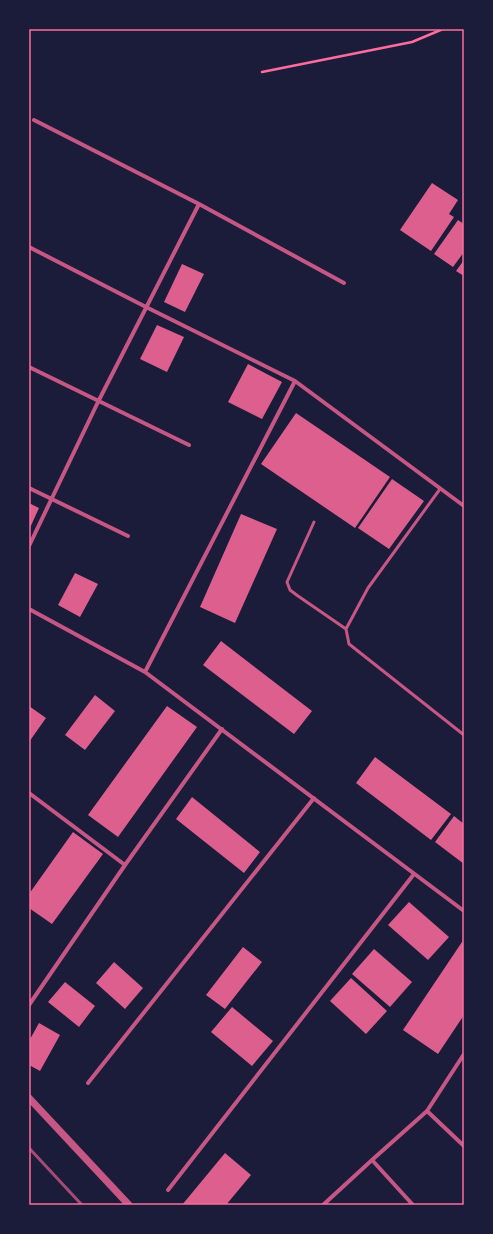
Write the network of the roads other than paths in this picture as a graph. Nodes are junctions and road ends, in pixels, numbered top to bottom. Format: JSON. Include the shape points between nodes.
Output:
{"nodes":[{"id":1,"x":34,"y":120,"type":"dead end"},
{"id":2,"x":199,"y":204,"type":"junction"},
{"id":3,"x":29,"y":247,"type":"edge"},
{"id":4,"x":344,"y":283,"type":"dead end"},
{"id":5,"x":146,"y":308,"type":"junction"},
{"id":6,"x":29,"y":367,"type":"edge"},
{"id":7,"x":295,"y":381,"type":"junction"},
{"id":8,"x":98,"y":402,"type":"junction"},
{"id":9,"x":189,"y":445,"type":"dead end"},
{"id":10,"x":29,"y":488,"type":"edge"},
{"id":11,"x":440,"y":489,"type":"junction"},
{"id":12,"x":52,"y":499,"type":"junction"},
{"id":13,"x":464,"y":506,"type":"edge"},
{"id":14,"x":314,"y":522,"type":"dead end"},
{"id":15,"x":128,"y":536,"type":"dead end"},
{"id":16,"x":29,"y":546,"type":"edge"},
{"id":17,"x":29,"y":609,"type":"edge"},
{"id":18,"x":346,"y":629,"type":"junction"},
{"id":19,"x":145,"y":672,"type":"junction"},
{"id":20,"x":222,"y":729,"type":"junction"},
{"id":21,"x":464,"y":735,"type":"edge"},
{"id":22,"x":29,"y":793,"type":"edge"},
{"id":23,"x":314,"y":798,"type":"junction"},
{"id":24,"x":125,"y":865,"type":"junction"},
{"id":25,"x":414,"y":874,"type":"junction"},
{"id":26,"x":464,"y":911,"type":"edge"},
{"id":27,"x":29,"y":1005,"type":"edge"},
{"id":28,"x":464,"y":1054,"type":"edge"},
{"id":29,"x":88,"y":1083,"type":"dead end"},
{"id":30,"x":29,"y":1098,"type":"edge"},
{"id":31,"x":427,"y":1112,"type":"junction"},
{"id":32,"x":464,"y":1146,"type":"edge"},
{"id":33,"x":372,"y":1160,"type":"junction"},
{"id":34,"x":168,"y":1190,"type":"dead end"},
{"id":35,"x":129,"y":1205,"type":"edge"},
{"id":36,"x":323,"y":1205,"type":"edge"},
{"id":37,"x":413,"y":1205,"type":"edge"}],
"edges":[{"from":1,"to":2,"type":"street"},
{"from":2,"to":4,"type":"street"},
{"from":2,"to":5,"type":"street"},
{"from":3,"to":5,"type":"street"},
{"from":5,"to":7,"type":"street"},
{"from":5,"to":8,"type":"street"},
{"from":6,"to":8,"type":"street"},
{"from":7,"to":11,"type":"street"},
{"from":7,"to":19,"type":"street"},
{"from":8,"to":9,"type":"street"},
{"from":8,"to":12,"type":"street"},
{"from":10,"to":12,"type":"street"},
{"from":11,"to":13,"type":"street"},
{"from":11,"to":18,"type":"lane","via":[[368,588]]},
{"from":12,"to":15,"type":"street"},
{"from":12,"to":16,"type":"street"},
{"from":14,"to":18,"type":"lane","via":[[287,582],[290,590]]},
{"from":17,"to":19,"type":"street"},
{"from":18,"to":21,"type":"lane","via":[[349,644]]},
{"from":19,"to":20,"type":"street"},
{"from":20,"to":23,"type":"street"},
{"from":20,"to":24,"type":"street"},
{"from":22,"to":24,"type":"street"},
{"from":23,"to":25,"type":"street"},
{"from":23,"to":29,"type":"street"},
{"from":24,"to":27,"type":"street"},
{"from":25,"to":26,"type":"street"},
{"from":25,"to":34,"type":"street"},
{"from":28,"to":31,"type":"street"},
{"from":30,"to":35,"type":"street"},
{"from":31,"to":32,"type":"street"},
{"from":31,"to":33,"type":"street"},
{"from":33,"to":36,"type":"street"},
{"from":33,"to":37,"type":"street"}]}
